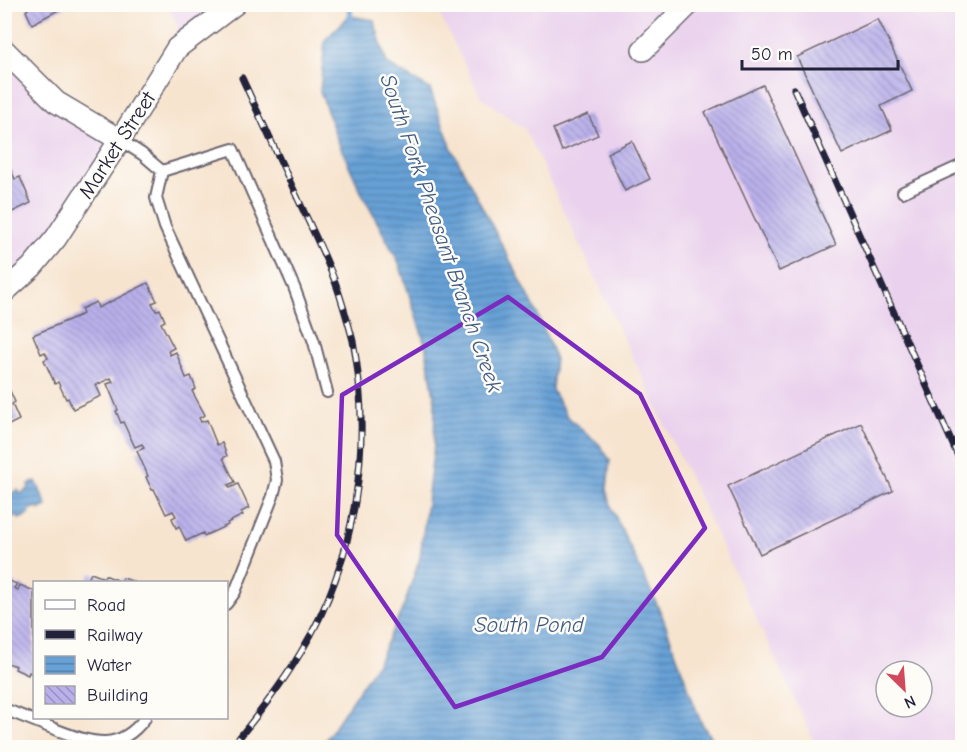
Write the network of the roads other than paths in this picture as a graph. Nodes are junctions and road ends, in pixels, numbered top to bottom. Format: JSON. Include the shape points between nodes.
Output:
{"nodes":[{"id":1,"x":235,"y":4,"type":"edge"},
{"id":2,"x":689,"y":4,"type":"edge"},
{"id":3,"x":4,"y":50,"type":"edge"},
{"id":4,"x":644,"y":50,"type":"dead end"},
{"id":5,"x":120,"y":140,"type":"junction"},
{"id":6,"x":963,"y":165,"type":"edge"},
{"id":7,"x":162,"y":171,"type":"junction"},
{"id":8,"x":903,"y":192,"type":"dead end"},
{"id":9,"x":4,"y":292,"type":"edge"},
{"id":10,"x":327,"y":392,"type":"dead end"},
{"id":11,"x":228,"y":601,"type":"edge"},
{"id":12,"x":4,"y":709,"type":"edge"},
{"id":13,"x":144,"y":719,"type":"edge"}],
"edges":[{"from":1,"to":5,"type":"street","name":"Market Street","via":[[177,48]]},
{"from":2,"to":4,"type":"street"},
{"from":3,"to":5,"type":"street","via":[[56,102]]},
{"from":5,"to":7,"type":"lane"},
{"from":5,"to":9,"type":"street","name":"Market Street","via":[[56,237],[32,267]]},
{"from":6,"to":8,"type":"lane"},
{"from":7,"to":10,"type":"lane","via":[[233,149],[294,287]]},
{"from":7,"to":11,"type":"lane","via":[[156,198],[165,227],[274,461],[277,480]]},
{"from":12,"to":13,"type":"lane","via":[[100,744],[121,740]]}]}
